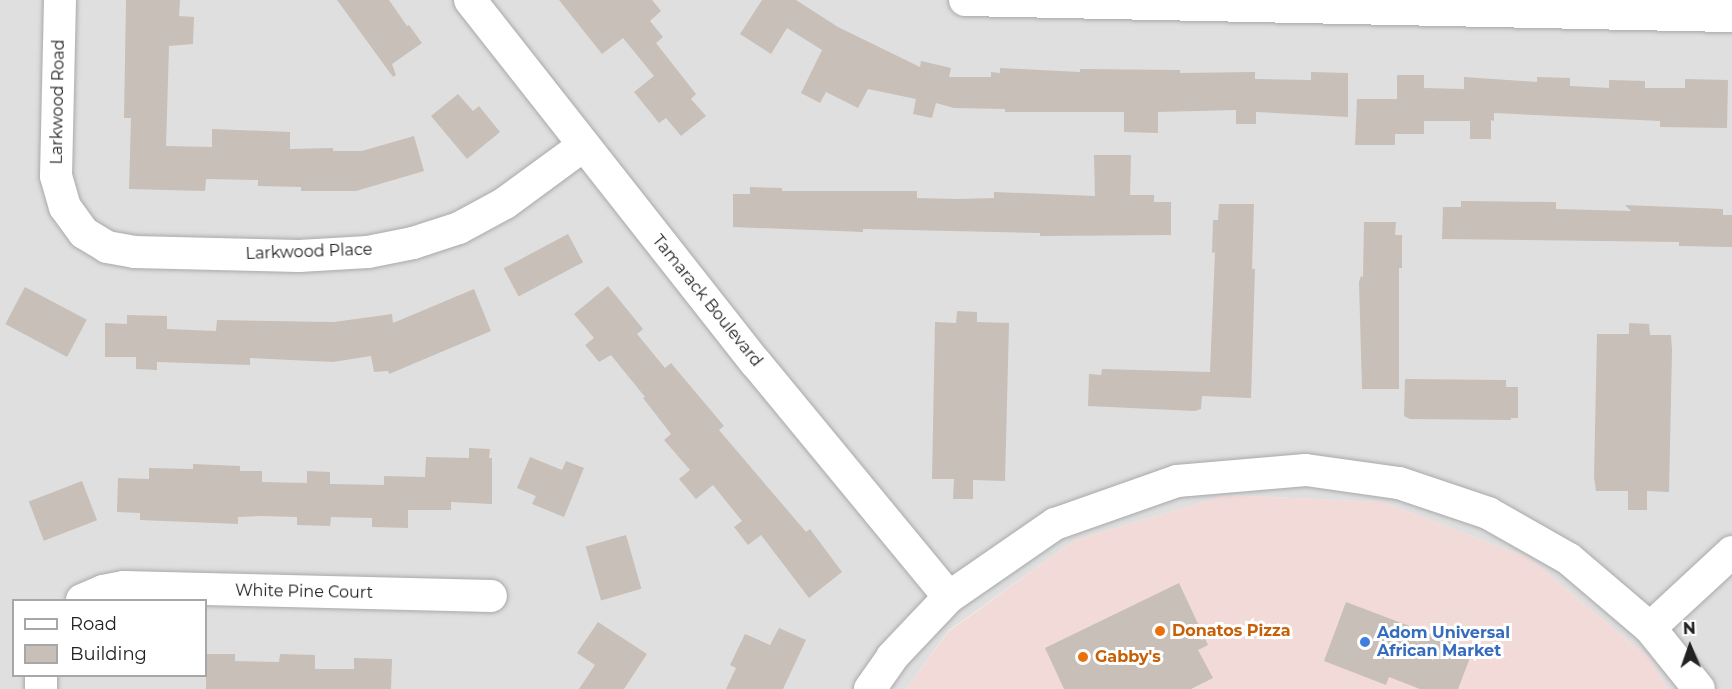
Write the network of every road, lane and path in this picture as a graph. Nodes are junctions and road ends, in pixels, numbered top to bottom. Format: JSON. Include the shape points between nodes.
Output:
{"nodes":[{"id":1,"x":60,"y":0,"type":"edge"},
{"id":2,"x":470,"y":0,"type":"edge"},
{"id":3,"x":965,"y":0,"type":"edge"},
{"id":4,"x":1732,"y":16,"type":"edge"},
{"id":5,"x":583,"y":146,"type":"junction"},
{"id":6,"x":84,"y":233,"type":"joint"},
{"id":7,"x":1732,"y":552,"type":"edge"},
{"id":8,"x":491,"y":596,"type":"dead end"},
{"id":9,"x":949,"y":597,"type":"junction"},
{"id":10,"x":84,"y":599,"type":"edge"},
{"id":11,"x":1650,"y":628,"type":"junction"},
{"id":12,"x":870,"y":689,"type":"edge"},
{"id":13,"x":1699,"y":689,"type":"edge"}],
"edges":[{"from":1,"to":6,"type":"street","name":"Larkwood Road","via":[[56,176],[65,207]]},
{"from":2,"to":5,"type":"street","name":"Tamarack Boulevard"},
{"from":3,"to":4,"type":"street"},
{"from":5,"to":6,"type":"street","name":"Larkwood Place","via":[[505,203],[459,228],[368,252],[299,256],[134,252],[107,247]]},
{"from":5,"to":9,"type":"street","name":"Tamarack Boulevard"},
{"from":7,"to":11,"type":"street"},
{"from":8,"to":10,"type":"street","name":"White Pine Court","via":[[124,587]]},
{"from":9,"to":11,"type":"street","via":[[1055,524],[1177,481],[1306,470],[1399,483],[1488,513],[1569,559]]},
{"from":9,"to":12,"type":"street","via":[[892,657]]},
{"from":11,"to":13,"type":"street"}]}
